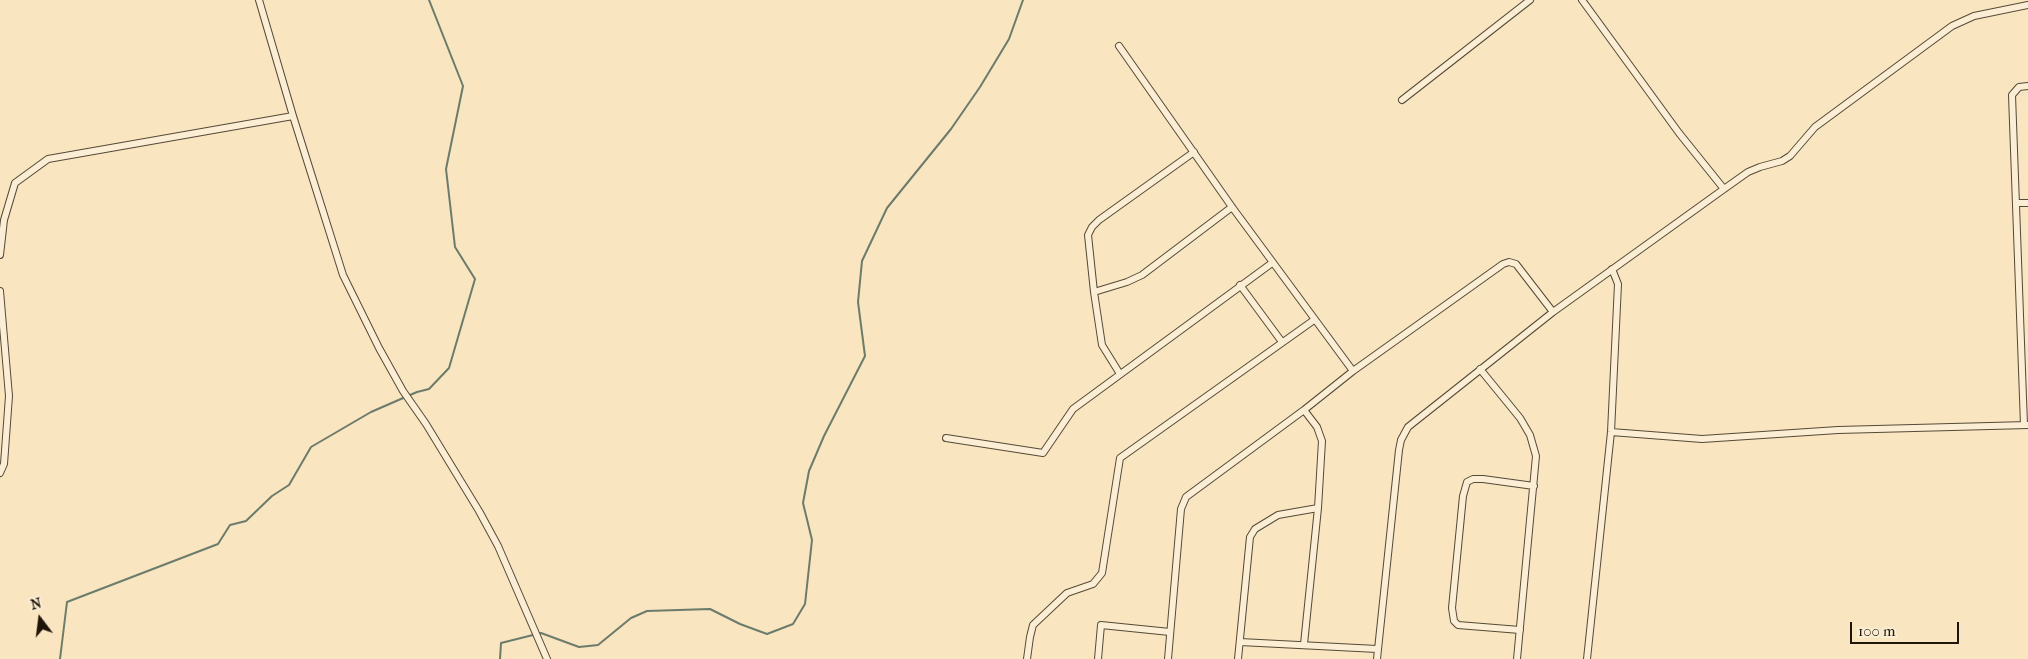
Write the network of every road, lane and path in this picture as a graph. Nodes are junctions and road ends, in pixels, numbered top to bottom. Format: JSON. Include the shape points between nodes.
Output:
{"nodes":[{"id":1,"x":260,"y":0,"type":"edge"},
{"id":2,"x":1530,"y":0,"type":"edge"},
{"id":3,"x":1582,"y":0,"type":"edge"},
{"id":4,"x":2028,"y":5,"type":"edge"},
{"id":5,"x":1118,"y":46,"type":"dead end"},
{"id":6,"x":2028,"y":86,"type":"edge"},
{"id":7,"x":1402,"y":100,"type":"dead end"},
{"id":8,"x":292,"y":116,"type":"junction"},
{"id":9,"x":1194,"y":152,"type":"junction"},
{"id":10,"x":1724,"y":189,"type":"junction"},
{"id":11,"x":2016,"y":203,"type":"junction"},
{"id":12,"x":2028,"y":203,"type":"edge"},
{"id":13,"x":1232,"y":207,"type":"junction"},
{"id":14,"x":0,"y":255,"type":"edge"},
{"id":15,"x":1272,"y":263,"type":"junction"},
{"id":16,"x":1612,"y":269,"type":"junction"},
{"id":17,"x":1240,"y":285,"type":"junction"},
{"id":18,"x":0,"y":291,"type":"edge"},
{"id":19,"x":1094,"y":292,"type":"junction"},
{"id":20,"x":1553,"y":312,"type":"junction"},
{"id":21,"x":1314,"y":320,"type":"junction"},
{"id":22,"x":1282,"y":342,"type":"junction"},
{"id":23,"x":1480,"y":369,"type":"junction"},
{"id":24,"x":1353,"y":371,"type":"junction"},
{"id":25,"x":1120,"y":374,"type":"junction"},
{"id":26,"x":1304,"y":410,"type":"junction"},
{"id":27,"x":2026,"y":425,"type":"edge"},
{"id":28,"x":1611,"y":432,"type":"junction"},
{"id":29,"x":946,"y":438,"type":"dead end"},
{"id":30,"x":0,"y":473,"type":"edge"},
{"id":31,"x":1534,"y":486,"type":"junction"},
{"id":32,"x":1318,"y":508,"type":"junction"},
{"id":33,"x":1520,"y":630,"type":"junction"},
{"id":34,"x":1170,"y":632,"type":"junction"},
{"id":35,"x":1240,"y":642,"type":"junction"},
{"id":36,"x":1304,"y":644,"type":"junction"},
{"id":37,"x":1378,"y":649,"type":"junction"},
{"id":38,"x":547,"y":659,"type":"edge"},
{"id":39,"x":1027,"y":659,"type":"edge"},
{"id":40,"x":1098,"y":659,"type":"edge"},
{"id":41,"x":1168,"y":659,"type":"edge"},
{"id":42,"x":1238,"y":659,"type":"edge"},
{"id":43,"x":1377,"y":659,"type":"edge"},
{"id":44,"x":1517,"y":659,"type":"edge"},
{"id":45,"x":1587,"y":659,"type":"edge"}],
"edges":[{"from":1,"to":8,"type":"street"},
{"from":2,"to":7,"type":"street"},
{"from":3,"to":10,"type":"street"},
{"from":4,"to":10,"type":"street","via":[[1963,20],[1814,127],[1790,156],[1748,172]]},
{"from":5,"to":9,"type":"street"},
{"from":6,"to":11,"type":"street","via":[[2019,87],[2012,95]]},
{"from":8,"to":14,"type":"street","via":[[48,158],[15,183],[4,220]]},
{"from":8,"to":38,"type":"street","via":[[343,275],[403,391],[469,492],[498,546]]},
{"from":9,"to":13,"type":"street"},
{"from":9,"to":19,"type":"street","via":[[1092,227],[1088,245]]},
{"from":10,"to":16,"type":"street"},
{"from":11,"to":12,"type":"street"},
{"from":11,"to":27,"type":"street"},
{"from":13,"to":15,"type":"street"},
{"from":13,"to":19,"type":"street","via":[[1142,275]]},
{"from":15,"to":17,"type":"street"},
{"from":15,"to":21,"type":"street"},
{"from":16,"to":20,"type":"street"},
{"from":16,"to":28,"type":"street","via":[[1618,284]]},
{"from":17,"to":22,"type":"street"},
{"from":17,"to":25,"type":"street"},
{"from":18,"to":30,"type":"street","via":[[9,396],[4,464]]},
{"from":19,"to":25,"type":"street","via":[[1102,345]]},
{"from":20,"to":23,"type":"street"},
{"from":20,"to":24,"type":"street","via":[[1516,264],[1506,263]]},
{"from":21,"to":22,"type":"street"},
{"from":21,"to":24,"type":"street"},
{"from":22,"to":39,"type":"street","via":[[1120,458],[1102,573],[1093,584],[1067,593],[1033,625]]},
{"from":23,"to":31,"type":"street","via":[[1530,435],[1536,456]]},
{"from":23,"to":37,"type":"street","via":[[1408,428],[1401,440]]},
{"from":24,"to":26,"type":"street"},
{"from":25,"to":29,"type":"street","via":[[1073,409],[1043,453]]},
{"from":26,"to":32,"type":"street","via":[[1318,427],[1321,437]]},
{"from":26,"to":34,"type":"street","via":[[1186,497],[1181,509]]},
{"from":27,"to":28,"type":"street","via":[[1838,430],[1702,439]]},
{"from":28,"to":45,"type":"street"},
{"from":31,"to":33,"type":"street"},
{"from":31,"to":33,"type":"street","via":[[1483,479],[1467,482],[1452,608],[1458,625]]},
{"from":32,"to":35,"type":"street","via":[[1278,515],[1254,529],[1249,546]]},
{"from":32,"to":36,"type":"street"},
{"from":33,"to":44,"type":"street"},
{"from":34,"to":40,"type":"street","via":[[1101,625]]},
{"from":34,"to":41,"type":"street"},
{"from":35,"to":36,"type":"street"},
{"from":35,"to":42,"type":"street"},
{"from":36,"to":37,"type":"street"},
{"from":37,"to":43,"type":"street"}]}
